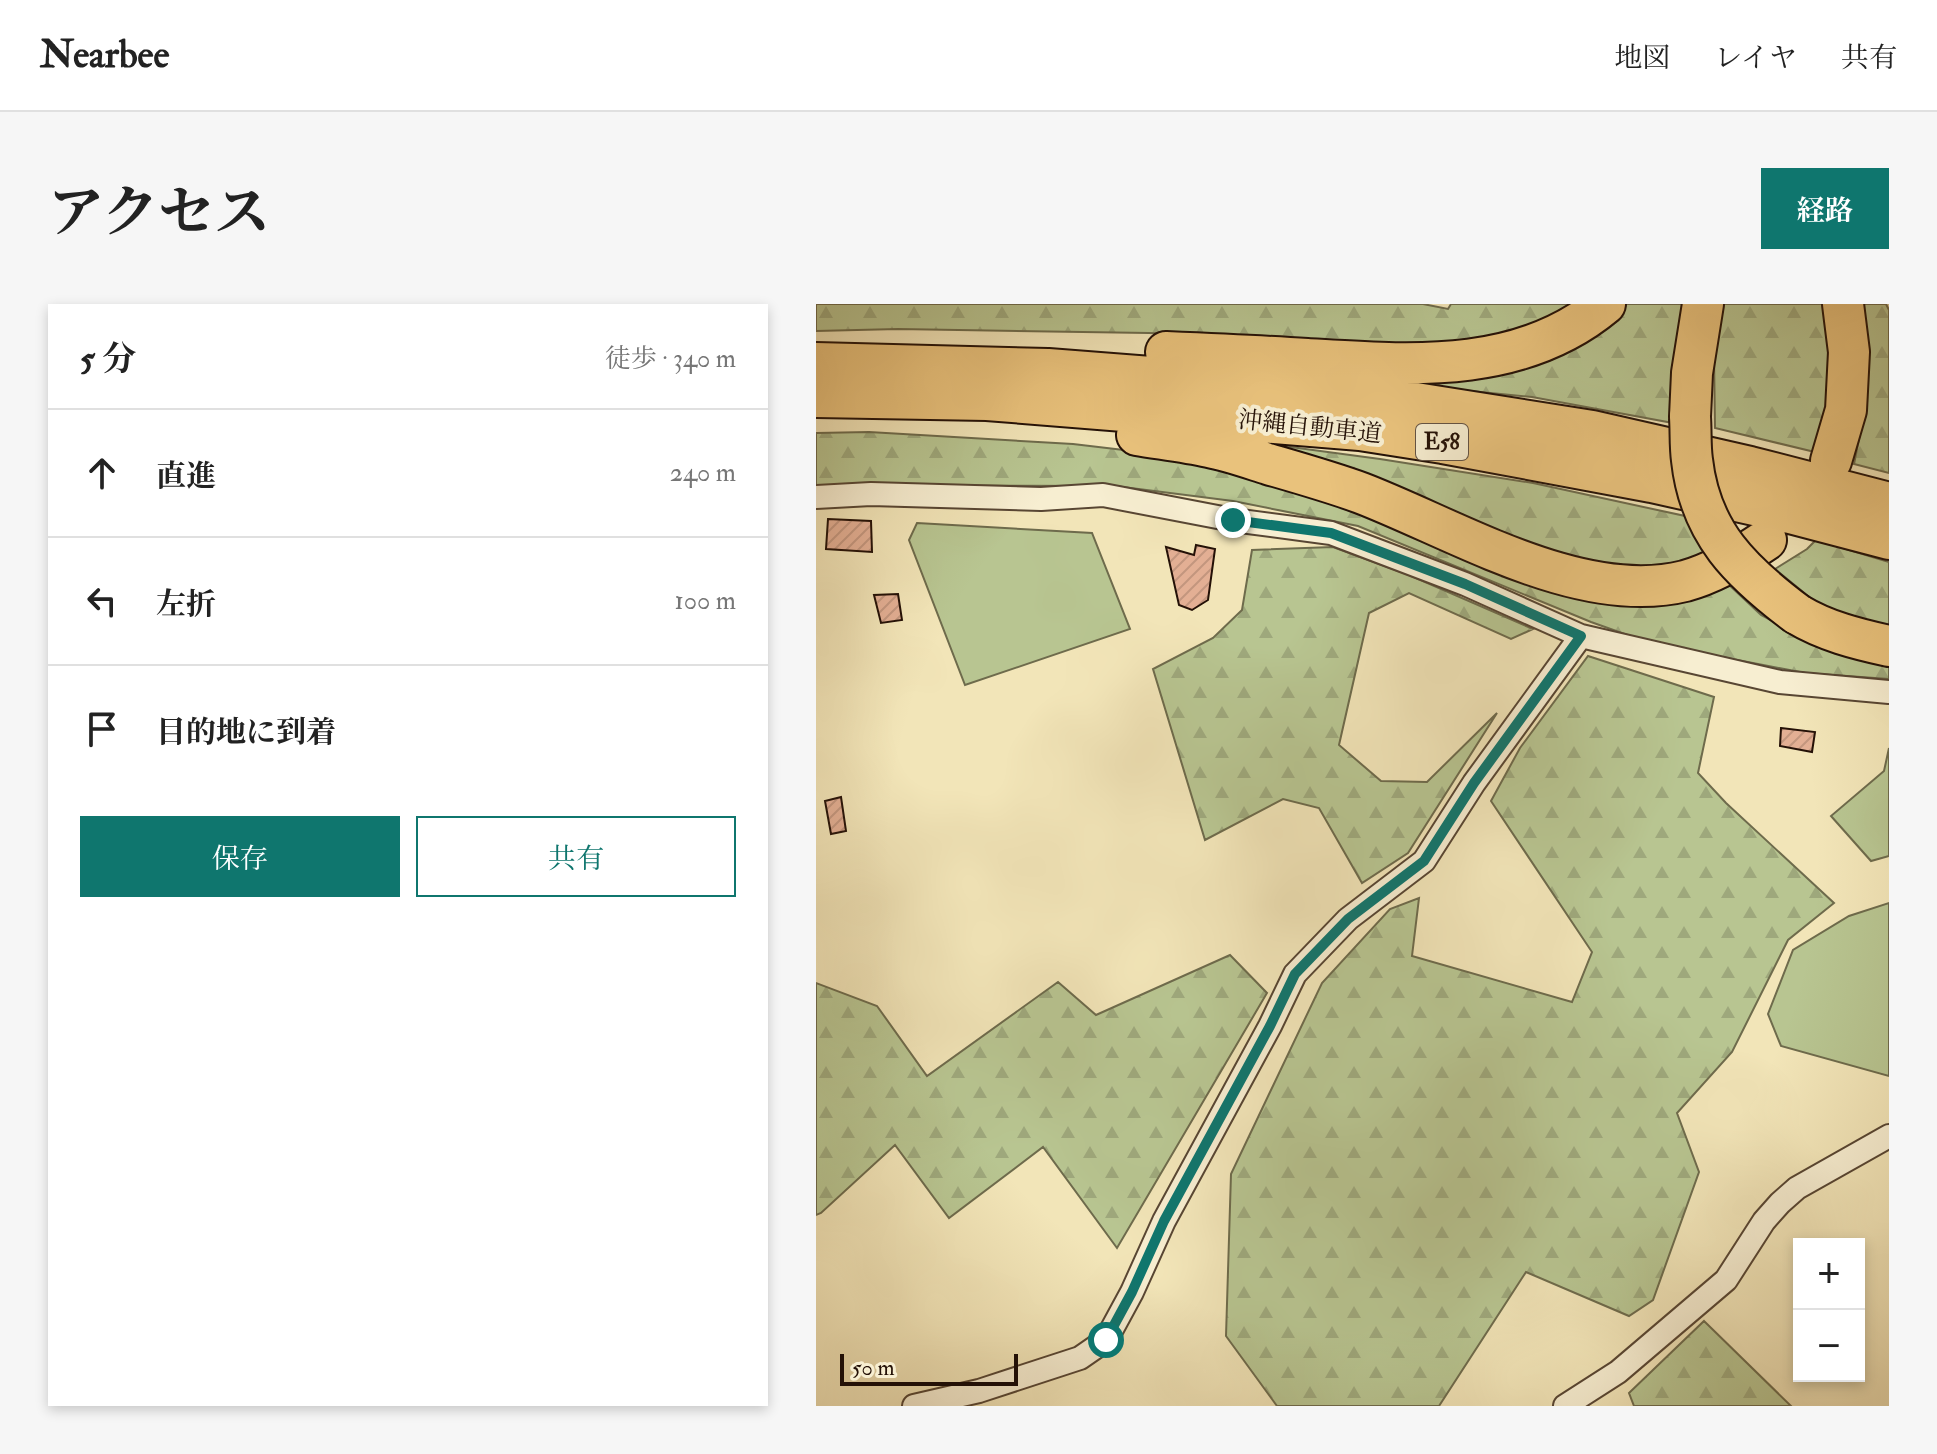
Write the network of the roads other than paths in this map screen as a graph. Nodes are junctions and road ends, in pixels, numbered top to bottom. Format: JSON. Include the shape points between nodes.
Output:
{"nodes":[{"id":1,"x":1605,"y":304,"type":"edge"},
{"id":2,"x":1703,"y":304,"type":"edge"},
{"id":3,"x":1843,"y":304,"type":"edge"},
{"id":4,"x":816,"y":363,"type":"edge"},
{"id":5,"x":1048,"y":369,"type":"junction"},
{"id":6,"x":816,"y":397,"type":"edge"},
{"id":7,"x":987,"y":400,"type":"junction"},
{"id":8,"x":1831,"y":461,"type":"dead end"},
{"id":9,"x":816,"y":497,"type":"edge"},
{"id":10,"x":1889,"y":503,"type":"edge"},
{"id":11,"x":1889,"y":539,"type":"edge"},
{"id":12,"x":1766,"y":540,"type":"dead end"},
{"id":13,"x":1581,"y":636,"type":"junction"},
{"id":14,"x":1889,"y":646,"type":"edge"},
{"id":15,"x":1889,"y":692,"type":"edge"},
{"id":16,"x":1889,"y":1136,"type":"edge"},
{"id":17,"x":914,"y":1406,"type":"edge"},
{"id":18,"x":1565,"y":1406,"type":"edge"}],
"edges":[{"from":1,"to":5,"type":"highway","via":[[1548,340],[1477,359],[1381,363],[1163,352]]},
{"from":2,"to":14,"type":"highway","bridge":true,"via":[[1690,417],[1692,461],[1712,527],[1739,566],[1797,614],[1845,635]]},
{"from":3,"to":8,"type":"highway","via":[[1849,352],[1846,410]]},
{"from":4,"to":5,"type":"highway","name":"沖縄自動車道","number":"E58"},
{"from":5,"to":10,"type":"highway","name":"沖縄自動車道","number":"E58","via":[[1390,399],[1501,416],[1592,431]]},
{"from":6,"to":7,"type":"highway","name":"沖縄自動車道","number":"E58"},
{"from":7,"to":11,"type":"highway","name":"沖縄自動車道","number":"E58","via":[[1360,430],[1683,489]]},
{"from":7,"to":12,"type":"highway","via":[[1066,425],[1212,448],[1282,468],[1357,491],[1485,547],[1580,579],[1639,586],[1685,581]]},
{"from":9,"to":13,"type":"street","via":[[1103,495],[1331,533]]},
{"from":13,"to":15,"type":"street","via":[[1780,682]]},
{"from":13,"to":17,"type":"street","via":[[1424,861],[1348,919],[1295,974],[1106,1340],[1080,1358]]},
{"from":16,"to":18,"type":"street","via":[[1797,1188],[1764,1221],[1726,1280],[1618,1372]]}]}
